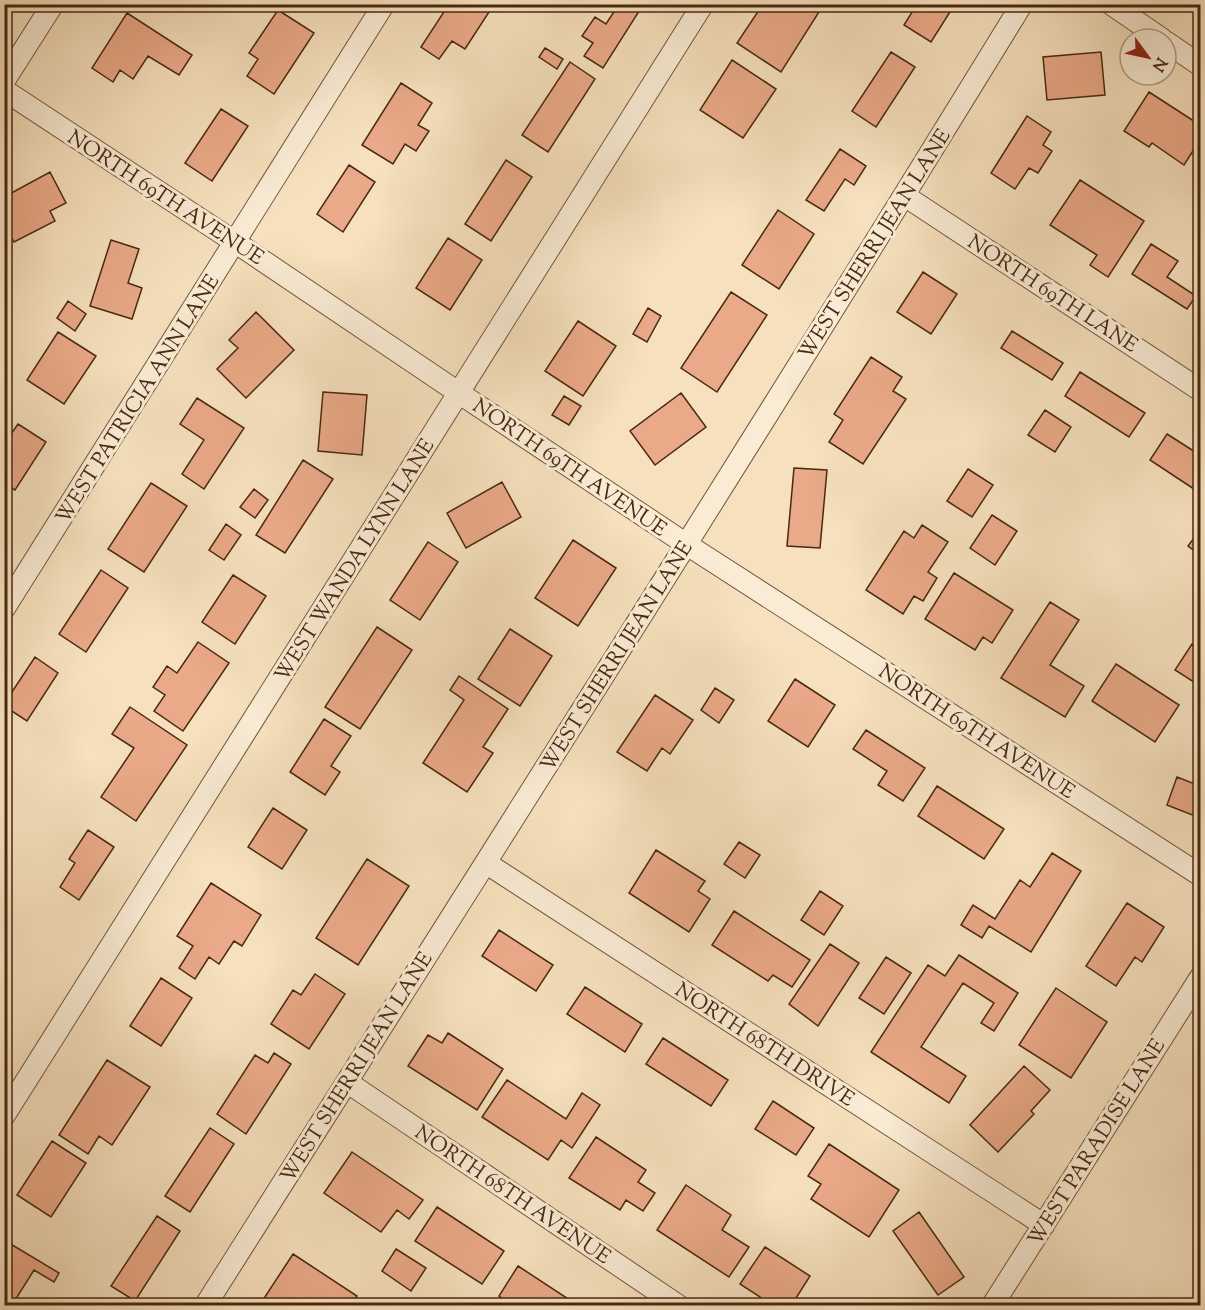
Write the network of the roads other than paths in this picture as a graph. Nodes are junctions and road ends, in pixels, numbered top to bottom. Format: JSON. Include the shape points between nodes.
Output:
{"nodes":[{"id":1,"x":53,"y":4,"type":"edge"},
{"id":2,"x":384,"y":4,"type":"edge"},
{"id":3,"x":703,"y":4,"type":"edge"},
{"id":4,"x":1022,"y":4,"type":"edge"},
{"id":5,"x":1111,"y":4,"type":"edge"},
{"id":6,"x":1145,"y":27,"type":"edge"},
{"id":7,"x":1178,"y":50,"type":"edge"},
{"id":8,"x":1200,"y":65,"type":"edge"},
{"id":9,"x":4,"y":81,"type":"edge"},
{"id":10,"x":4,"y":90,"type":"edge"},
{"id":11,"x":905,"y":196,"type":"junction"},
{"id":12,"x":235,"y":242,"type":"junction"},
{"id":13,"x":1200,"y":390,"type":"edge"},
{"id":14,"x":459,"y":393,"type":"junction"},
{"id":15,"x":686,"y":544,"type":"junction"},
{"id":16,"x":4,"y":609,"type":"edge"},
{"id":17,"x":486,"y":863,"type":"junction"},
{"id":18,"x":1200,"y":875,"type":"edge"},
{"id":19,"x":1200,"y":978,"type":"edge"},
{"id":20,"x":347,"y":1082,"type":"junction"},
{"id":21,"x":4,"y":1116,"type":"edge"},
{"id":22,"x":1044,"y":1225,"type":"junction"},
{"id":23,"x":206,"y":1305,"type":"edge"},
{"id":24,"x":679,"y":1305,"type":"edge"},
{"id":25,"x":992,"y":1305,"type":"edge"}],
"edges":[{"from":1,"to":9,"type":"street"},
{"from":2,"to":12,"type":"street","name":"WEST PATRICIA ANN LANE"},
{"from":3,"to":14,"type":"street","name":"WEST WANDA LYNN LANE"},
{"from":4,"to":11,"type":"street","name":"WEST SHERRI JEAN LANE"},
{"from":5,"to":6,"type":"street"},
{"from":7,"to":8,"type":"street"},
{"from":10,"to":12,"type":"street","name":"NORTH 69TH AVENUE"},
{"from":11,"to":13,"type":"street","name":"NORTH 69TH LANE"},
{"from":11,"to":15,"type":"street","name":"WEST SHERRI JEAN LANE"},
{"from":12,"to":14,"type":"street","name":"NORTH 69TH AVENUE"},
{"from":12,"to":16,"type":"street","name":"WEST PATRICIA ANN LANE"},
{"from":14,"to":15,"type":"street","name":"NORTH 69TH AVENUE"},
{"from":14,"to":21,"type":"street","name":"WEST WANDA LYNN LANE"},
{"from":15,"to":17,"type":"street","name":"WEST SHERRI JEAN LANE"},
{"from":15,"to":18,"type":"street","name":"NORTH 69TH AVENUE"},
{"from":17,"to":20,"type":"street","name":"WEST SHERRI JEAN LANE"},
{"from":17,"to":22,"type":"street","name":"NORTH 68TH DRIVE"},
{"from":19,"to":22,"type":"street","name":"WEST PARADISE LANE"},
{"from":20,"to":23,"type":"street","name":"WEST SHERRI JEAN LANE"},
{"from":20,"to":24,"type":"street","name":"NORTH 68TH AVENUE"},
{"from":22,"to":25,"type":"street","name":"WEST PARADISE LANE"}]}
